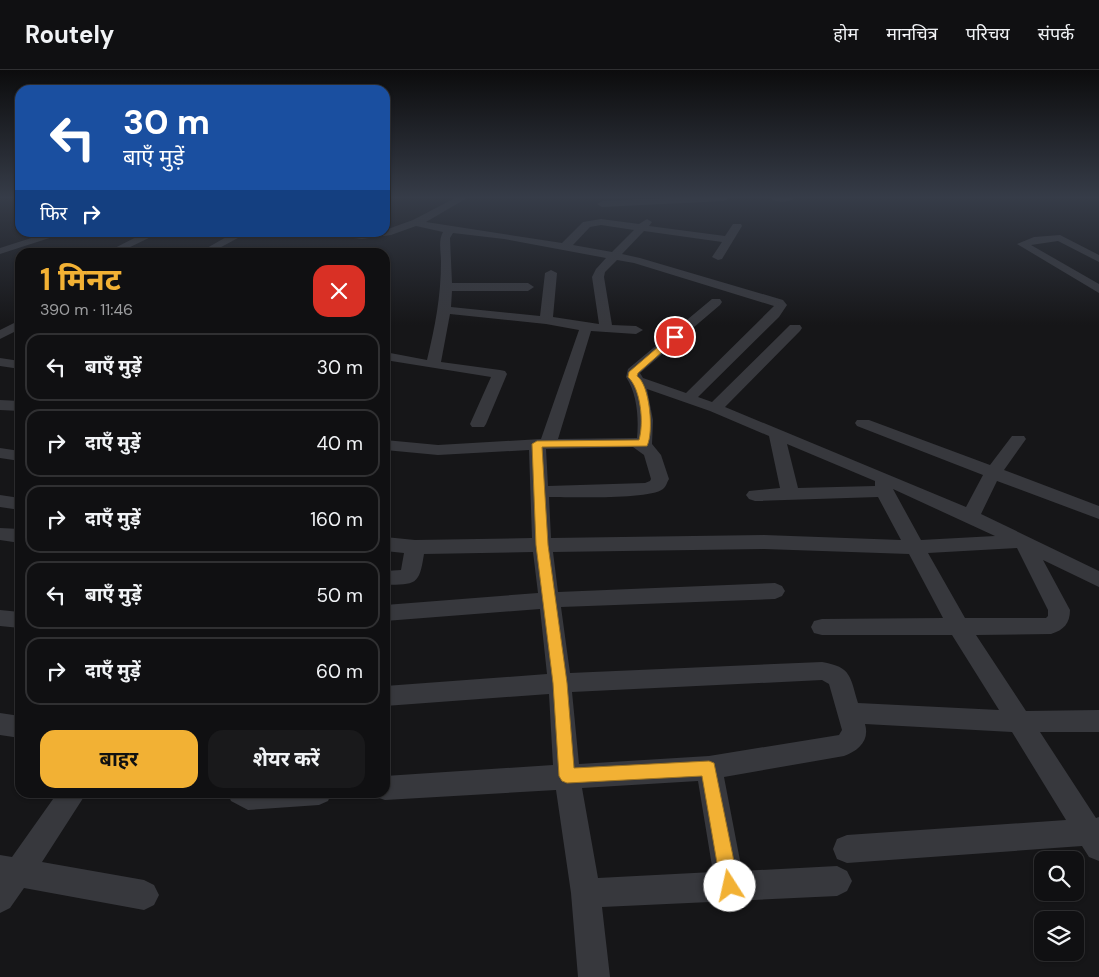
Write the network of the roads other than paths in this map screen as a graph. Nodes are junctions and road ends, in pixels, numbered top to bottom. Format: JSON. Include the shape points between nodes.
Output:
{"nodes":[{"id":1,"x":37,"y":240,"type":"edge"},
{"id":2,"x":138,"y":240,"type":"edge"},
{"id":3,"x":228,"y":240,"type":"edge"},
{"id":4,"x":442,"y":240,"type":"edge"},
{"id":5,"x":528,"y":240,"type":"edge"},
{"id":6,"x":571,"y":240,"type":"edge"},
{"id":7,"x":629,"y":240,"type":"edge"},
{"id":8,"x":728,"y":240,"type":"edge"},
{"id":9,"x":1033,"y":240,"type":"edge"},
{"id":10,"x":1064,"y":240,"type":"edge"},
{"id":11,"x":564,"y":247,"type":"junction"},
{"id":12,"x":121,"y":248,"type":"edge"},
{"id":13,"x":213,"y":248,"type":"edge"},
{"id":14,"x":0,"y":252,"type":"edge"},
{"id":15,"x":613,"y":255,"type":"junction"},
{"id":16,"x":15,"y":257,"type":"edge"},
{"id":17,"x":718,"y":257,"type":"dead end"},
{"id":18,"x":1099,"y":259,"type":"edge"},
{"id":19,"x":551,"y":273,"type":"dead end"},
{"id":20,"x":1095,"y":285,"type":"edge"},
{"id":21,"x":446,"y":287,"type":"junction"},
{"id":22,"x":528,"y":287,"type":"dead end"},
{"id":23,"x":716,"y":302,"type":"dead end"},
{"id":24,"x":445,"y":310,"type":"junction"},
{"id":25,"x":546,"y":320,"type":"junction"},
{"id":26,"x":15,"y":327,"type":"edge"},
{"id":27,"x":586,"y":327,"type":"junction"},
{"id":28,"x":606,"y":328,"type":"junction"},
{"id":29,"x":795,"y":328,"type":"dead end"},
{"id":30,"x":636,"y":330,"type":"dead end"},
{"id":31,"x":0,"y":335,"type":"edge"},
{"id":32,"x":390,"y":357,"type":"edge"},
{"id":33,"x":0,"y":362,"type":"edge"},
{"id":34,"x":15,"y":364,"type":"edge"},
{"id":35,"x":433,"y":365,"type":"junction"},
{"id":36,"x":638,"y":380,"type":"junction"},
{"id":37,"x":689,"y":398,"type":"junction"},
{"id":38,"x":714,"y":408,"type":"junction"},
{"id":39,"x":863,"y":423,"type":"dead end"},
{"id":40,"x":478,"y":424,"type":"dead end"},
{"id":41,"x":777,"y":434,"type":"junction"},
{"id":42,"x":1018,"y":439,"type":"dead end"},
{"id":43,"x":543,"y":444,"type":"junction"},
{"id":44,"x":644,"y":444,"type":"junction"},
{"id":45,"x":390,"y":445,"type":"edge"},
{"id":46,"x":0,"y":454,"type":"edge"},
{"id":47,"x":15,"y":456,"type":"edge"},
{"id":48,"x":992,"y":474,"type":"junction"},
{"id":49,"x":884,"y":485,"type":"junction"},
{"id":50,"x":539,"y":492,"type":"junction"},
{"id":51,"x":790,"y":492,"type":"junction"},
{"id":52,"x":755,"y":495,"type":"dead end"},
{"id":53,"x":0,"y":501,"type":"edge"},
{"id":54,"x":15,"y":503,"type":"edge"},
{"id":55,"x":1099,"y":513,"type":"edge"},
{"id":56,"x":971,"y":516,"type":"junction"},
{"id":57,"x":0,"y":534,"type":"edge"},
{"id":58,"x":15,"y":536,"type":"edge"},
{"id":59,"x":1023,"y":541,"type":"junction"},
{"id":60,"x":390,"y":544,"type":"edge"},
{"id":61,"x":542,"y":545,"type":"junction"},
{"id":62,"x":415,"y":547,"type":"junction"},
{"id":63,"x":914,"y":547,"type":"junction"},
{"id":64,"x":390,"y":578,"type":"edge"},
{"id":65,"x":1099,"y":580,"type":"edge"},
{"id":66,"x":775,"y":591,"type":"dead end"},
{"id":67,"x":550,"y":600,"type":"junction"},
{"id":68,"x":390,"y":613,"type":"edge"},
{"id":69,"x":0,"y":618,"type":"edge"},
{"id":70,"x":15,"y":620,"type":"edge"},
{"id":71,"x":822,"y":627,"type":"dead end"},
{"id":72,"x":959,"y":627,"type":"junction"},
{"id":73,"x":560,"y":683,"type":"junction"},
{"id":74,"x":390,"y":696,"type":"edge"},
{"id":75,"x":848,"y":713,"type":"junction"},
{"id":76,"x":1099,"y":721,"type":"edge"},
{"id":77,"x":1019,"y":722,"type":"junction"},
{"id":78,"x":0,"y":724,"type":"edge"},
{"id":79,"x":15,"y":726,"type":"edge"},
{"id":80,"x":709,"y":768,"type":"junction"},
{"id":81,"x":567,"y":776,"type":"junction"},
{"id":82,"x":390,"y":788,"type":"edge"},
{"id":83,"x":69,"y":798,"type":"edge"},
{"id":84,"x":1096,"y":837,"type":"edge"},
{"id":85,"x":847,"y":849,"type":"dead end"},
{"id":86,"x":9,"y":871,"type":"edge"},
{"id":87,"x":837,"y":880,"type":"dead end"},
{"id":88,"x":730,"y":886,"type":"junction"},
{"id":89,"x":586,"y":893,"type":"junction"},
{"id":90,"x":144,"y":896,"type":"dead end"},
{"id":91,"x":0,"y":898,"type":"edge"},
{"id":92,"x":594,"y":977,"type":"edge"}],
"edges":[{"from":1,"to":14,"type":"street"},
{"from":2,"to":12,"type":"street"},
{"from":3,"to":13,"type":"street"},
{"from":4,"to":21,"type":"street"},
{"from":5,"to":11,"type":"street"},
{"from":6,"to":11,"type":"street"},
{"from":7,"to":15,"type":"street"},
{"from":8,"to":17,"type":"street"},
{"from":9,"to":20,"type":"street","via":[[1022,244]]},
{"from":10,"to":18,"type":"street"},
{"from":11,"to":15,"type":"street"},
{"from":14,"to":16,"type":"street"},
{"from":15,"to":28,"type":"street","via":[[598,277]]},
{"from":15,"to":37,"type":"street","via":[[661,266],[781,305]]},
{"from":19,"to":25,"type":"street"},
{"from":21,"to":22,"type":"street"},
{"from":21,"to":24,"type":"street"},
{"from":23,"to":36,"type":"street","via":[[633,372],[633,377]]},
{"from":24,"to":25,"type":"street"},
{"from":24,"to":35,"type":"street"},
{"from":25,"to":27,"type":"street"},
{"from":26,"to":31,"type":"street"},
{"from":27,"to":28,"type":"street"},
{"from":27,"to":43,"type":"street"},
{"from":28,"to":30,"type":"street"},
{"from":29,"to":38,"type":"street"},
{"from":32,"to":35,"type":"street"},
{"from":33,"to":34,"type":"street"},
{"from":35,"to":40,"type":"street","via":[[500,374]]},
{"from":36,"to":37,"type":"street"},
{"from":36,"to":44,"type":"street","via":[[647,420]]},
{"from":37,"to":38,"type":"street"},
{"from":38,"to":41,"type":"street"},
{"from":39,"to":48,"type":"street"},
{"from":41,"to":49,"type":"street"},
{"from":41,"to":51,"type":"street"},
{"from":42,"to":48,"type":"street"},
{"from":43,"to":44,"type":"street"},
{"from":43,"to":45,"type":"street","via":[[438,450]]},
{"from":43,"to":50,"type":"street"},
{"from":44,"to":50,"type":"street","via":[[649,447],[660,479],[653,488]]},
{"from":46,"to":47,"type":"street"},
{"from":48,"to":55,"type":"street"},
{"from":48,"to":56,"type":"street"},
{"from":49,"to":51,"type":"street"},
{"from":49,"to":56,"type":"street"},
{"from":49,"to":63,"type":"street"},
{"from":50,"to":61,"type":"street"},
{"from":51,"to":52,"type":"street"},
{"from":53,"to":54,"type":"street"},
{"from":56,"to":59,"type":"street"},
{"from":57,"to":58,"type":"street"},
{"from":59,"to":63,"type":"street"},
{"from":59,"to":65,"type":"street"},
{"from":59,"to":72,"type":"street","via":[[1059,610],[1059,618],[1051,626]]},
{"from":60,"to":62,"type":"street"},
{"from":61,"to":62,"type":"street"},
{"from":61,"to":63,"type":"street","via":[[764,542]]},
{"from":61,"to":67,"type":"street"},
{"from":62,"to":64,"type":"street","via":[[411,573],[406,577]]},
{"from":63,"to":72,"type":"street"},
{"from":66,"to":67,"type":"street"},
{"from":67,"to":68,"type":"street"},
{"from":67,"to":73,"type":"street"},
{"from":69,"to":70,"type":"street"},
{"from":71,"to":72,"type":"street"},
{"from":72,"to":77,"type":"street"},
{"from":73,"to":74,"type":"street"},
{"from":73,"to":75,"type":"street","via":[[822,671],[833,673],[839,680]]},
{"from":73,"to":81,"type":"street"},
{"from":75,"to":77,"type":"street"},
{"from":75,"to":80,"type":"street","via":[[854,730],[852,740],[844,745]]},
{"from":76,"to":77,"type":"street"},
{"from":77,"to":84,"type":"street"},
{"from":78,"to":79,"type":"street"},
{"from":80,"to":81,"type":"street"},
{"from":80,"to":88,"type":"street"},
{"from":81,"to":82,"type":"street"},
{"from":81,"to":89,"type":"street"},
{"from":83,"to":86,"type":"street"},
{"from":84,"to":85,"type":"street"},
{"from":86,"to":90,"type":"street"},
{"from":86,"to":91,"type":"street"},
{"from":87,"to":88,"type":"street"},
{"from":88,"to":89,"type":"street"},
{"from":89,"to":92,"type":"street"}]}
